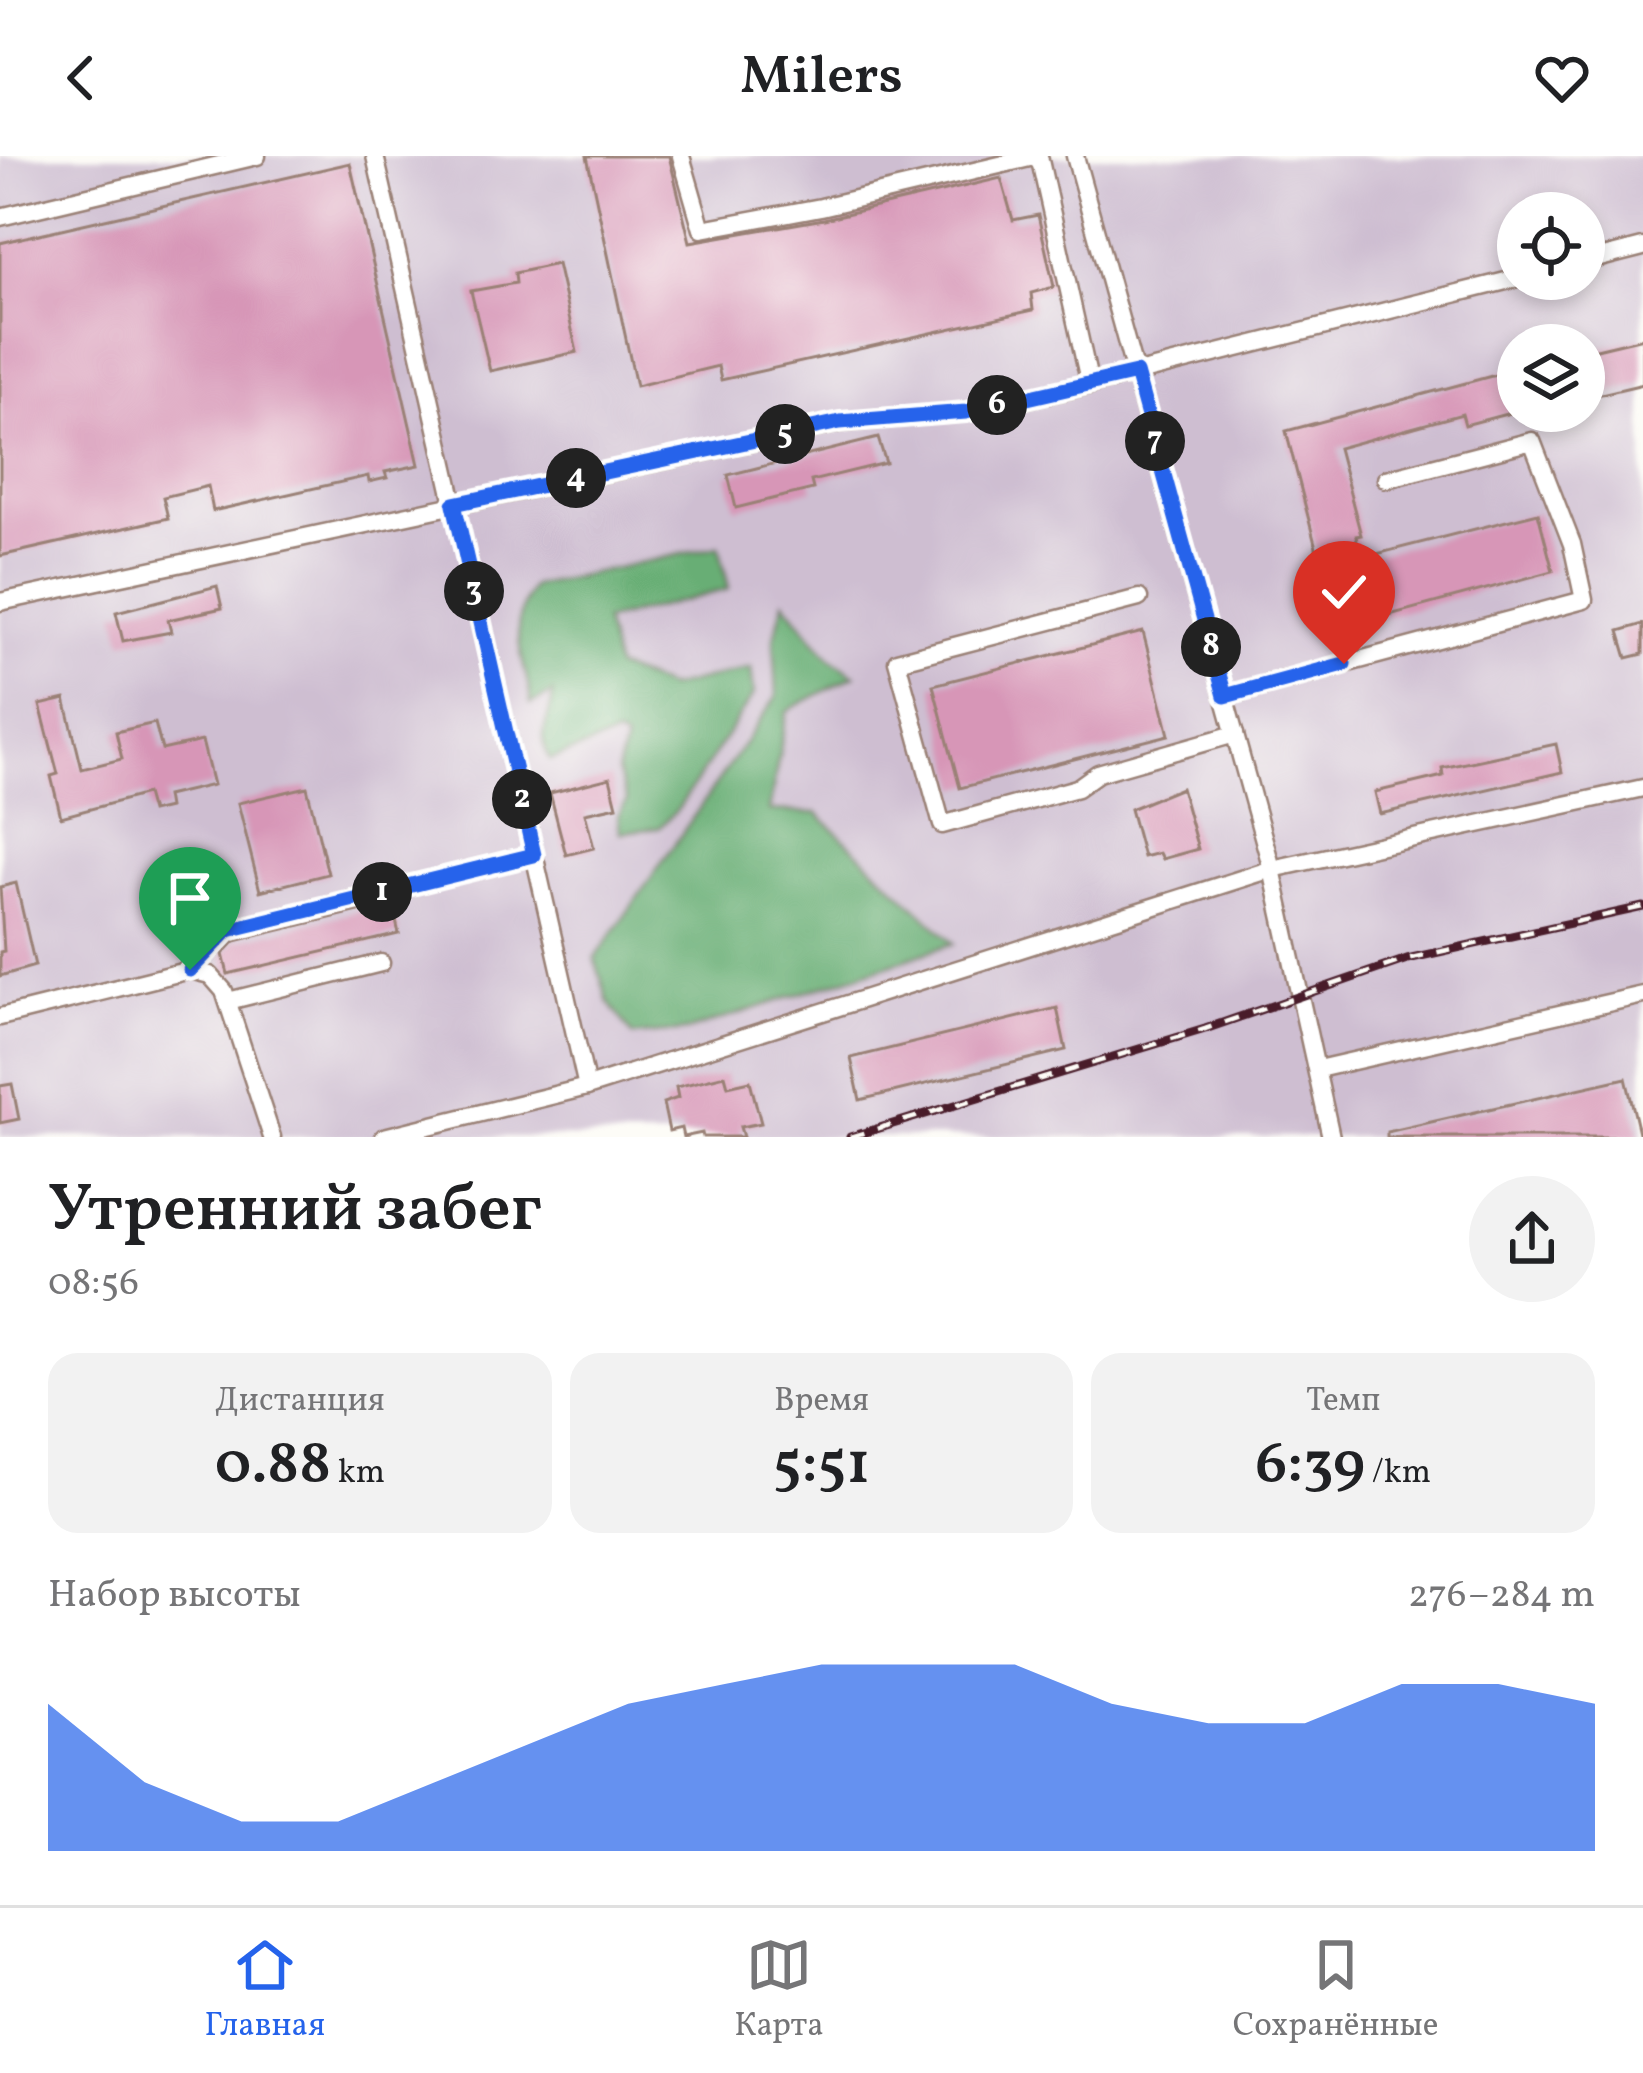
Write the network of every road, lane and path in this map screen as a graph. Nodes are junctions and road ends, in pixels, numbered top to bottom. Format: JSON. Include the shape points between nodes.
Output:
{"nodes":[{"id":1,"x":257,"y":156,"type":"edge"},
{"id":2,"x":375,"y":156,"type":"edge"},
{"id":3,"x":682,"y":156,"type":"edge"},
{"id":4,"x":1039,"y":156,"type":"edge"},
{"id":5,"x":1075,"y":156,"type":"edge"},
{"id":6,"x":0,"y":218,"type":"edge"},
{"id":7,"x":1643,"y":247,"type":"edge"},
{"id":8,"x":1605,"y":257,"type":"edge"},
{"id":9,"x":1497,"y":283,"type":"edge"},
{"id":10,"x":1136,"y":373,"type":"junction"},
{"id":11,"x":1090,"y":385,"type":"junction"},
{"id":12,"x":1386,"y":479,"type":"dead end"},
{"id":13,"x":454,"y":504,"type":"junction"},
{"id":14,"x":1139,"y":598,"type":"dead end"},
{"id":15,"x":0,"y":602,"type":"edge"},
{"id":16,"x":1225,"y":696,"type":"junction"},
{"id":17,"x":1235,"y":734,"type":"junction"},
{"id":18,"x":1643,"y":788,"type":"edge"},
{"id":19,"x":534,"y":855,"type":"junction"},
{"id":20,"x":1272,"y":869,"type":"junction"},
{"id":21,"x":381,"y":963,"type":"dead end"},
{"id":22,"x":190,"y":970,"type":"junction"},
{"id":23,"x":1643,"y":995,"type":"edge"},
{"id":24,"x":227,"y":1001,"type":"junction"},
{"id":25,"x":0,"y":1017,"type":"edge"},
{"id":26,"x":1318,"y":1069,"type":"junction"},
{"id":27,"x":587,"y":1087,"type":"junction"},
{"id":28,"x":272,"y":1137,"type":"edge"},
{"id":29,"x":384,"y":1137,"type":"edge"},
{"id":30,"x":1331,"y":1137,"type":"edge"}],
"edges":[{"from":1,"to":6,"type":"lane"},
{"from":2,"to":13,"type":"lane"},
{"from":3,"to":4,"type":"lane","via":[[702,229]]},
{"from":4,"to":11,"type":"lane"},
{"from":5,"to":10,"type":"lane"},
{"from":7,"to":8,"type":"lane"},
{"from":9,"to":10,"type":"lane"},
{"from":10,"to":11,"type":"lane"},
{"from":10,"to":16,"type":"lane"},
{"from":11,"to":13,"type":"lane","via":[[966,412],[840,422]]},
{"from":12,"to":16,"type":"lane","via":[[1532,441],[1572,544],[1584,601]]},
{"from":13,"to":15,"type":"lane"},
{"from":13,"to":19,"type":"lane"},
{"from":14,"to":17,"type":"lane","via":[[898,662],[942,825]]},
{"from":16,"to":17,"type":"lane"},
{"from":17,"to":20,"type":"lane"},
{"from":18,"to":20,"type":"lane"},
{"from":19,"to":22,"type":"lane","via":[[228,930]]},
{"from":19,"to":27,"type":"lane"},
{"from":20,"to":26,"type":"lane"},
{"from":20,"to":27,"type":"lane"},
{"from":21,"to":24,"type":"lane"},
{"from":22,"to":24,"type":"lane","via":[[210,975]]},
{"from":22,"to":25,"type":"lane"},
{"from":23,"to":26,"type":"lane"},
{"from":24,"to":28,"type":"lane"},
{"from":26,"to":30,"type":"lane"},
{"from":27,"to":29,"type":"lane"}]}
